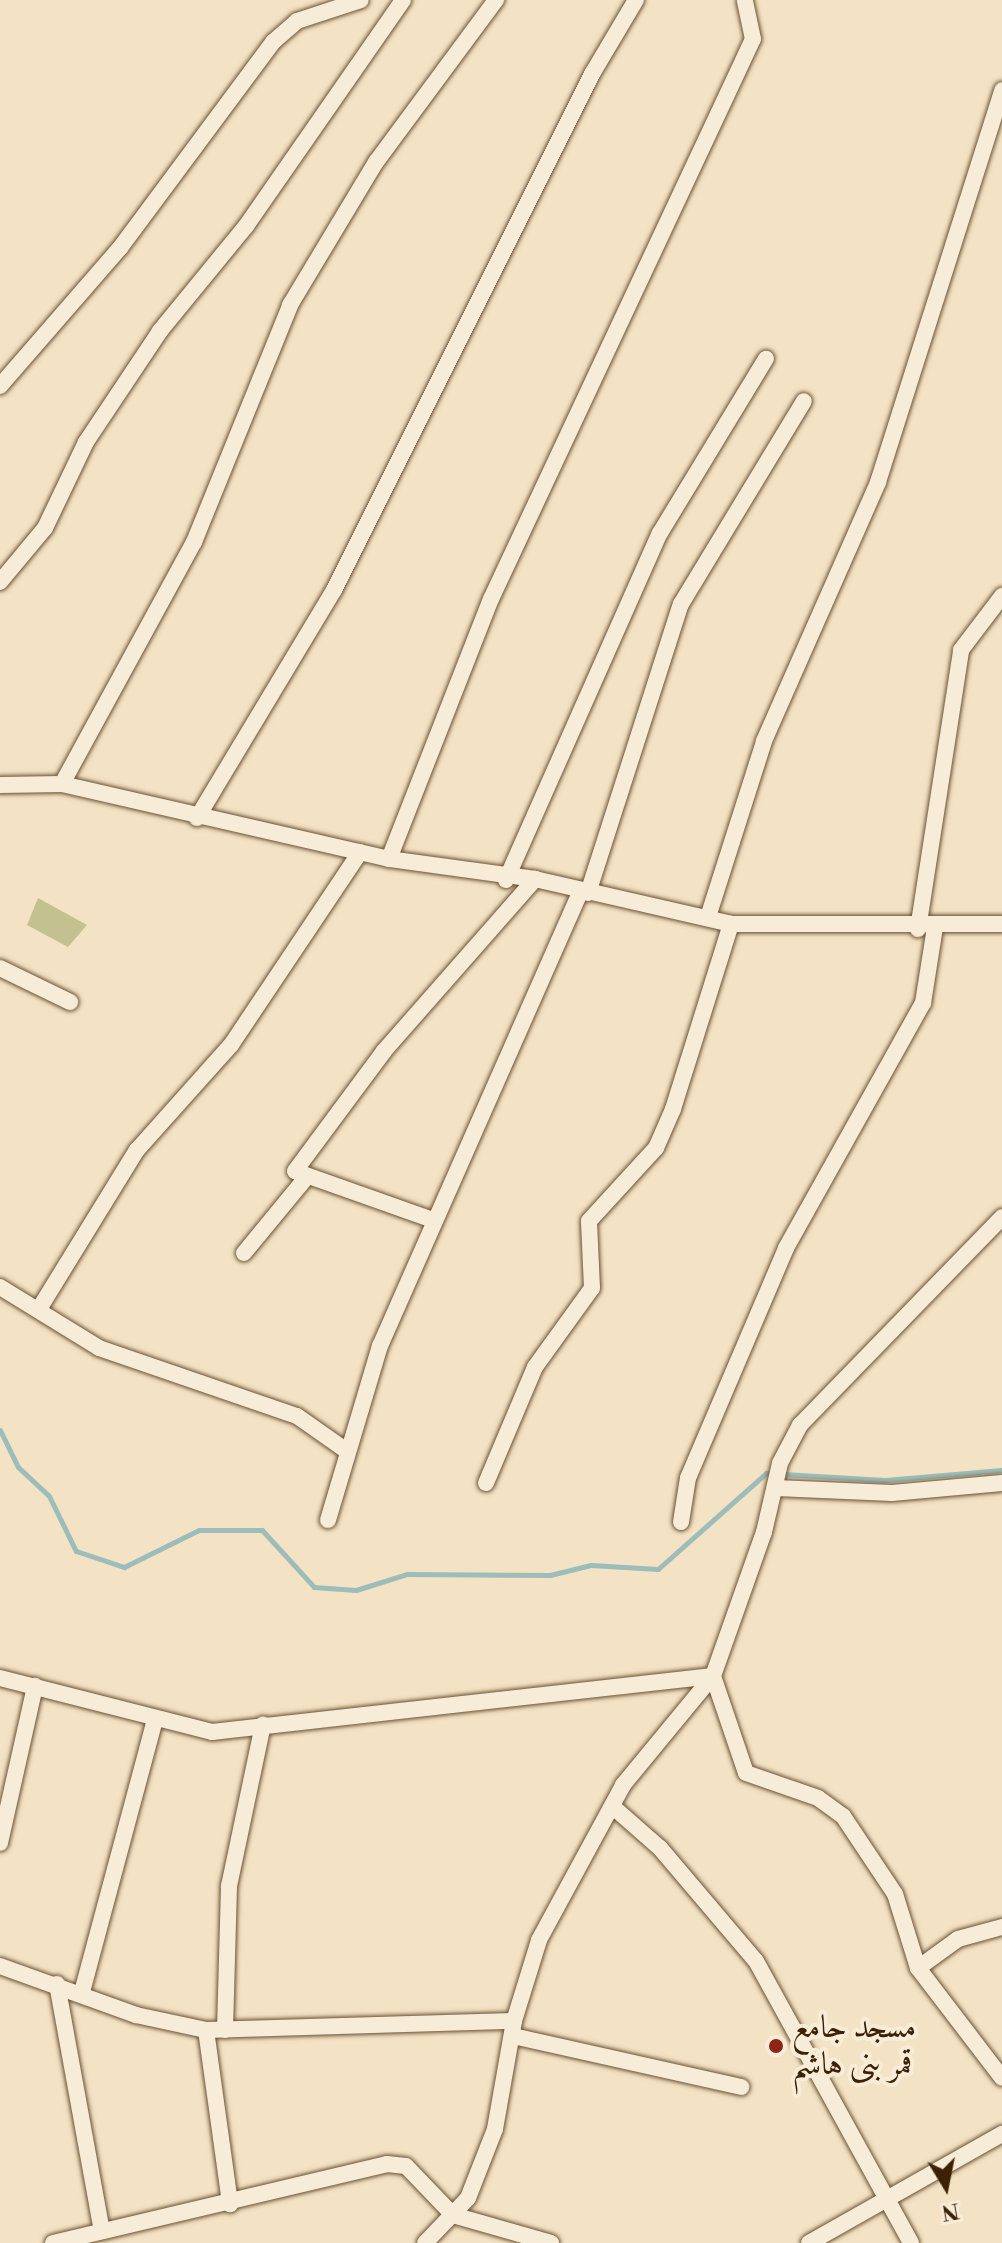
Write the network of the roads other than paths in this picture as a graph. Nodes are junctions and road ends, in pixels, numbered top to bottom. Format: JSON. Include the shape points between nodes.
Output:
{"nodes":[{"id":1,"x":361,"y":0,"type":"edge"},
{"id":2,"x":403,"y":0,"type":"edge"},
{"id":3,"x":496,"y":0,"type":"edge"},
{"id":4,"x":636,"y":0,"type":"edge"},
{"id":5,"x":745,"y":0,"type":"edge"},
{"id":6,"x":1002,"y":90,"type":"edge"},
{"id":7,"x":766,"y":359,"type":"dead end"},
{"id":8,"x":0,"y":386,"type":"edge"},
{"id":9,"x":804,"y":401,"type":"dead end"},
{"id":10,"x":0,"y":582,"type":"edge"},
{"id":11,"x":1002,"y":596,"type":"edge"},
{"id":12,"x":62,"y":784,"type":"junction"},
{"id":13,"x":0,"y":785,"type":"edge"},
{"id":14,"x":197,"y":818,"type":"junction"},
{"id":15,"x":360,"y":852,"type":"junction"},
{"id":16,"x":389,"y":859,"type":"junction"},
{"id":17,"x":535,"y":879,"type":"junction"},
{"id":18,"x":506,"y":880,"type":"junction"},
{"id":19,"x":583,"y":893,"type":"junction"},
{"id":20,"x":708,"y":917,"type":"junction"},
{"id":21,"x":731,"y":924,"type":"junction"},
{"id":22,"x":1002,"y":924,"type":"edge"},
{"id":23,"x":926,"y":928,"type":"junction"},
{"id":24,"x":0,"y":968,"type":"edge"},
{"id":25,"x":70,"y":1002,"type":"dead end"},
{"id":26,"x":305,"y":1179,"type":"junction"},
{"id":27,"x":1002,"y":1217,"type":"edge"},
{"id":28,"x":433,"y":1220,"type":"junction"},
{"id":29,"x":244,"y":1253,"type":"dead end"},
{"id":30,"x":0,"y":1287,"type":"edge"},
{"id":31,"x":39,"y":1309,"type":"junction"},
{"id":32,"x":344,"y":1449,"type":"junction"},
{"id":33,"x":486,"y":1483,"type":"dead end"},
{"id":34,"x":1002,"y":1483,"type":"edge"},
{"id":35,"x":777,"y":1484,"type":"junction"},
{"id":36,"x":328,"y":1520,"type":"dead end"},
{"id":37,"x":681,"y":1522,"type":"dead end"},
{"id":38,"x":713,"y":1676,"type":"junction"},
{"id":39,"x":0,"y":1678,"type":"edge"},
{"id":40,"x":35,"y":1686,"type":"junction"},
{"id":41,"x":155,"y":1719,"type":"junction"},
{"id":42,"x":263,"y":1725,"type":"junction"},
{"id":43,"x":612,"y":1806,"type":"junction"},
{"id":44,"x":0,"y":1843,"type":"edge"},
{"id":45,"x":1002,"y":1927,"type":"edge"},
{"id":46,"x":0,"y":1966,"type":"edge"},
{"id":47,"x":918,"y":1968,"type":"junction"},
{"id":48,"x":57,"y":1984,"type":"junction"},
{"id":49,"x":82,"y":1992,"type":"junction"},
{"id":50,"x":514,"y":2028,"type":"junction"},
{"id":51,"x":206,"y":2030,"type":"junction"},
{"id":52,"x":225,"y":2030,"type":"junction"},
{"id":53,"x":1002,"y":2078,"type":"edge"},
{"id":54,"x":741,"y":2087,"type":"dead end"},
{"id":55,"x":1002,"y":2134,"type":"edge"},
{"id":56,"x":891,"y":2197,"type":"junction"},
{"id":57,"x":230,"y":2204,"type":"junction"},
{"id":58,"x":453,"y":2215,"type":"junction"},
{"id":59,"x":102,"y":2231,"type":"junction"},
{"id":60,"x":53,"y":2243,"type":"edge"},
{"id":61,"x":425,"y":2243,"type":"edge"},
{"id":62,"x":551,"y":2243,"type":"edge"},
{"id":63,"x":809,"y":2243,"type":"edge"},
{"id":64,"x":911,"y":2243,"type":"edge"}],
"edges":[{"from":1,"to":8,"type":"street","via":[[297,21],[273,42],[120,248]]},
{"from":2,"to":10,"type":"street","via":[[246,226],[160,331],[86,442],[45,528]]},
{"from":3,"to":12,"type":"street","via":[[376,162],[290,305],[194,542]]},
{"from":4,"to":14,"type":"street","via":[[592,74],[334,590]]},
{"from":5,"to":16,"type":"street","via":[[753,39],[491,599]]},
{"from":6,"to":20,"type":"street","via":[[878,482],[764,741]]},
{"from":7,"to":18,"type":"street","via":[[660,533]]},
{"from":9,"to":19,"type":"street","via":[[681,604]]},
{"from":11,"to":23,"type":"street","via":[[961,650]]},
{"from":12,"to":13,"type":"street"},
{"from":12,"to":14,"type":"street"},
{"from":14,"to":15,"type":"street"},
{"from":15,"to":16,"type":"street"},
{"from":15,"to":31,"type":"street","via":[[231,1045],[137,1150]]},
{"from":16,"to":18,"type":"street"},
{"from":17,"to":18,"type":"street"},
{"from":17,"to":19,"type":"street"},
{"from":17,"to":26,"type":"street","via":[[328,1119],[295,1171]]},
{"from":19,"to":20,"type":"street"},
{"from":19,"to":28,"type":"street"},
{"from":20,"to":21,"type":"street"},
{"from":21,"to":23,"type":"street"},
{"from":21,"to":33,"type":"street","via":[[656,1148],[589,1221],[592,1288],[535,1367]]},
{"from":22,"to":23,"type":"street"},
{"from":23,"to":37,"type":"street","via":[[923,1003],[786,1248],[688,1478]]},
{"from":24,"to":25,"type":"street"},
{"from":26,"to":28,"type":"street"},
{"from":26,"to":29,"type":"street"},
{"from":27,"to":35,"type":"street","via":[[829,1392],[780,1463]]},
{"from":28,"to":32,"type":"street"},
{"from":30,"to":31,"type":"street"},
{"from":31,"to":32,"type":"street","via":[[99,1348],[297,1416]]},
{"from":32,"to":36,"type":"street"},
{"from":34,"to":35,"type":"street","via":[[892,1493]]},
{"from":35,"to":38,"type":"street"},
{"from":38,"to":42,"type":"street"},
{"from":38,"to":43,"type":"street"},
{"from":38,"to":47,"type":"street","via":[[746,1773],[818,1798],[843,1816],[895,1894]]},
{"from":39,"to":40,"type":"street"},
{"from":40,"to":41,"type":"street"},
{"from":40,"to":44,"type":"street"},
{"from":41,"to":42,"type":"street","via":[[212,1732]]},
{"from":41,"to":49,"type":"street"},
{"from":42,"to":52,"type":"street","via":[[229,1886]]},
{"from":43,"to":50,"type":"street","via":[[539,1940]]},
{"from":43,"to":56,"type":"street","via":[[660,1848],[756,1961]]},
{"from":45,"to":47,"type":"street","via":[[958,1939]]},
{"from":46,"to":48,"type":"street"},
{"from":47,"to":53,"type":"street"},
{"from":48,"to":49,"type":"street"},
{"from":48,"to":59,"type":"street"},
{"from":49,"to":51,"type":"street","via":[[136,2015]]},
{"from":50,"to":52,"type":"street"},
{"from":50,"to":54,"type":"street"},
{"from":50,"to":58,"type":"street","via":[[495,2129],[468,2198]]},
{"from":51,"to":52,"type":"street"},
{"from":51,"to":57,"type":"street"},
{"from":55,"to":56,"type":"street"},
{"from":56,"to":63,"type":"street"},
{"from":56,"to":64,"type":"street"},
{"from":57,"to":58,"type":"street","via":[[387,2164],[406,2166]]},
{"from":57,"to":59,"type":"street"},
{"from":58,"to":61,"type":"street"},
{"from":58,"to":62,"type":"street"},
{"from":59,"to":60,"type":"street"}]}
